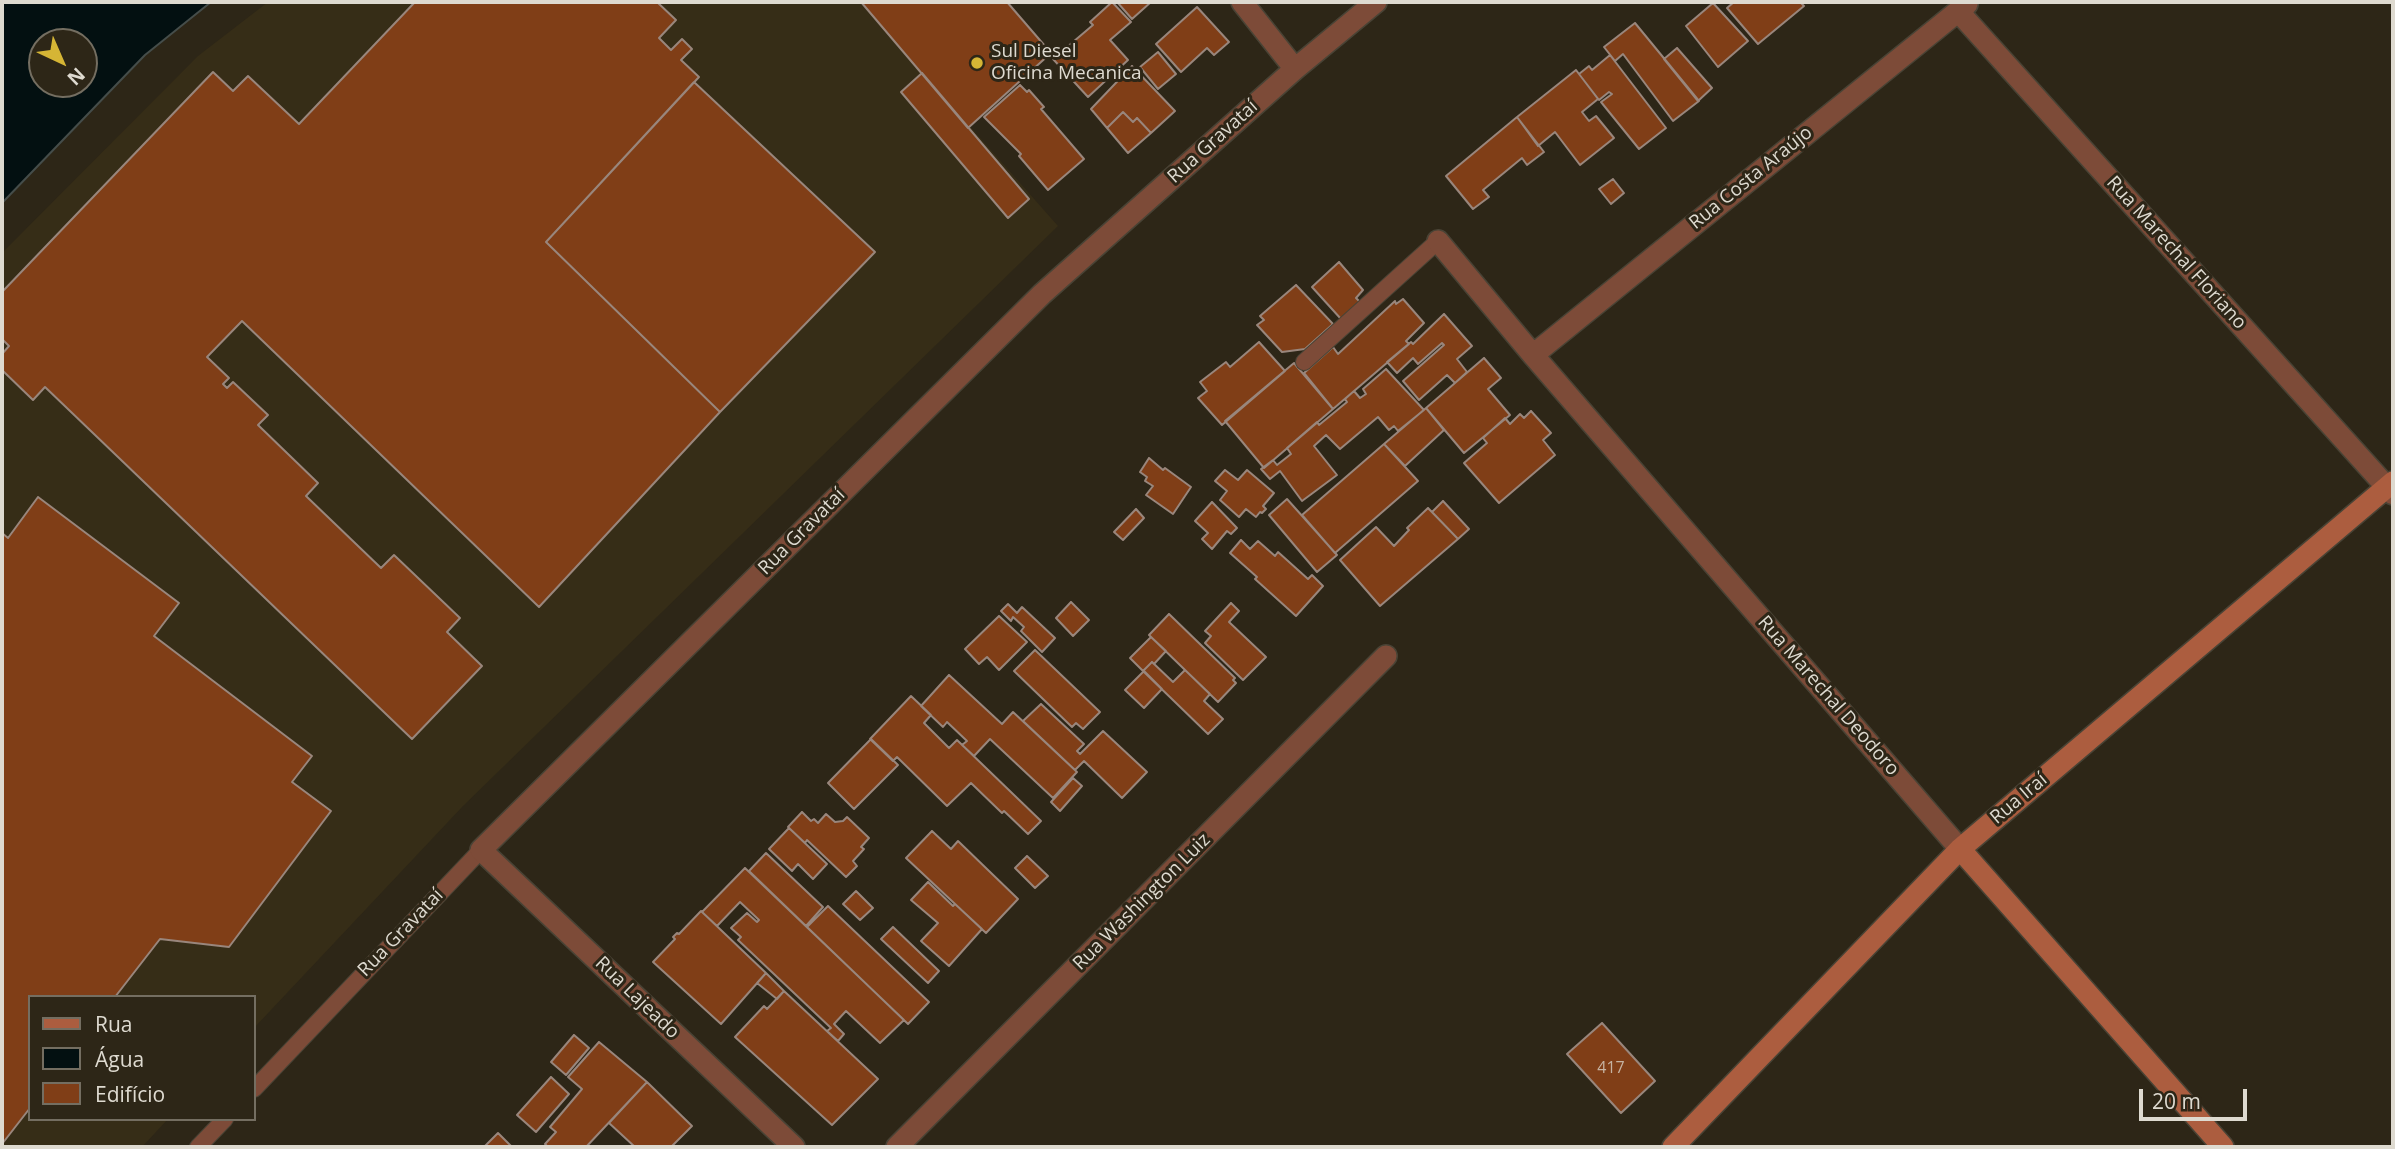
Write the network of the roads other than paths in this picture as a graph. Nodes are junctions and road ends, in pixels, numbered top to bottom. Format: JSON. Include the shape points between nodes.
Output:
{"nodes":[{"id":1,"x":1242,"y":2,"type":"edge"},
{"id":2,"x":1376,"y":2,"type":"edge"},
{"id":3,"x":1964,"y":6,"type":"edge"},
{"id":4,"x":1295,"y":69,"type":"junction"},
{"id":5,"x":1438,"y":241,"type":"joint"},
{"id":6,"x":1533,"y":355,"type":"junction"},
{"id":7,"x":1304,"y":362,"type":"dead end"},
{"id":8,"x":2391,"y":488,"type":"edge"},
{"id":9,"x":1386,"y":656,"type":"dead end"},
{"id":10,"x":1960,"y":849,"type":"junction"},
{"id":11,"x":481,"y":850,"type":"junction"},
{"id":12,"x":256,"y":1087,"type":"edge"},
{"id":13,"x":223,"y":1121,"type":"edge"},
{"id":14,"x":198,"y":1147,"type":"edge"},
{"id":15,"x":794,"y":1147,"type":"edge"},
{"id":16,"x":897,"y":1147,"type":"edge"},
{"id":17,"x":1673,"y":1147,"type":"edge"},
{"id":18,"x":2223,"y":1147,"type":"edge"}],
"edges":[{"from":1,"to":4,"type":"street"},
{"from":2,"to":4,"type":"street","name":"Rua Gravataí"},
{"from":3,"to":6,"type":"street","name":"Rua Costa Araújo"},
{"from":3,"to":8,"type":"street","name":"Rua Marechal Floriano"},
{"from":4,"to":11,"type":"street","name":"Rua Gravataí","via":[[1042,294]]},
{"from":5,"to":6,"type":"street","name":"Rua Marechal Deodoro"},
{"from":5,"to":7,"type":"lane"},
{"from":6,"to":10,"type":"street","name":"Rua Marechal Deodoro"},
{"from":8,"to":10,"type":"main road","name":"Rua Iraí"},
{"from":9,"to":16,"type":"street","name":"Rua Washington Luiz"},
{"from":10,"to":17,"type":"main road","name":"Rua Iraí"},
{"from":10,"to":18,"type":"main road","name":"Rua Marechal Deodoro"},
{"from":11,"to":12,"type":"lane","name":"Rua Gravataí"},
{"from":11,"to":15,"type":"street","name":"Rua Lajeado"},
{"from":13,"to":14,"type":"lane"}]}
